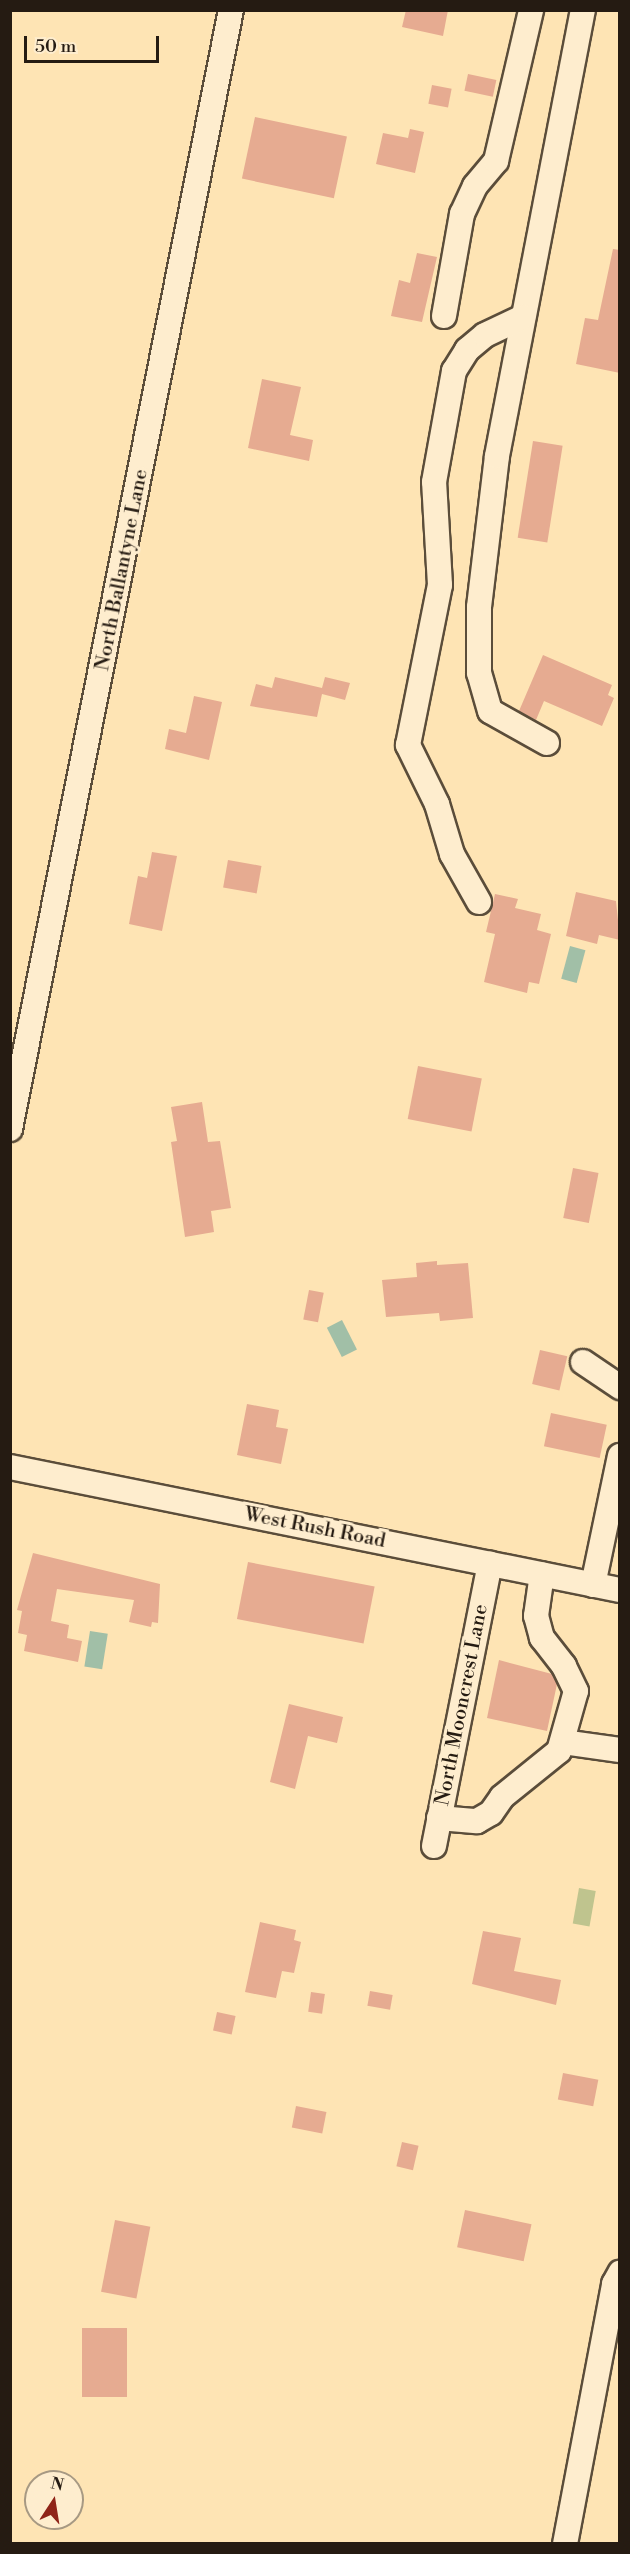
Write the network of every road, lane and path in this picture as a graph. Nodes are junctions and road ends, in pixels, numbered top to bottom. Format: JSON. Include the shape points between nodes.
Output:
{"nodes":[{"id":1,"x":231,"y":10,"type":"edge"},
{"id":2,"x":531,"y":10,"type":"edge"},
{"id":3,"x":583,"y":10,"type":"edge"},
{"id":4,"x":444,"y":316,"type":"dead end"},
{"id":5,"x":523,"y":316,"type":"junction"},
{"id":6,"x":547,"y":743,"type":"dead end"},
{"id":7,"x":479,"y":902,"type":"dead end"},
{"id":8,"x":10,"y":1129,"type":"edge"},
{"id":9,"x":583,"y":1362,"type":"dead end"},
{"id":10,"x":620,"y":1387,"type":"edge"},
{"id":11,"x":620,"y":1456,"type":"edge"},
{"id":12,"x":10,"y":1467,"type":"edge"},
{"id":13,"x":490,"y":1564,"type":"junction"},
{"id":14,"x":542,"y":1574,"type":"junction"},
{"id":15,"x":593,"y":1585,"type":"junction"},
{"id":16,"x":620,"y":1590,"type":"edge"},
{"id":17,"x":563,"y":1742,"type":"junction"},
{"id":18,"x":620,"y":1750,"type":"edge"},
{"id":19,"x":440,"y":1818,"type":"junction"},
{"id":20,"x":434,"y":1846,"type":"dead end"},
{"id":21,"x":620,"y":2273,"type":"edge"},
{"id":22,"x":565,"y":2544,"type":"edge"}],
"edges":[{"from":1,"to":8,"type":"street","name":"North Ballantyne Lane"},
{"from":2,"to":4,"type":"street","via":[[496,161],[475,186],[462,214]]},
{"from":3,"to":5,"type":"street"},
{"from":5,"to":6,"type":"street","via":[[497,456],[479,607],[479,673],[490,711]]},
{"from":5,"to":7,"type":"street","via":[[485,335],[467,350],[454,371],[435,482],[440,585],[408,745],[437,804],[452,854]]},
{"from":9,"to":10,"type":"street"},
{"from":11,"to":15,"type":"street"},
{"from":12,"to":13,"type":"street","name":"West Rush Road"},
{"from":13,"to":14,"type":"street","name":"West Rush Road"},
{"from":13,"to":19,"type":"street","name":"North Mooncrest Lane"},
{"from":14,"to":15,"type":"street","name":"West Rush Road"},
{"from":14,"to":17,"type":"street","via":[[536,1616],[542,1638],[564,1666],[576,1691]]},
{"from":15,"to":16,"type":"street","name":"West Rush Road"},
{"from":17,"to":18,"type":"street"},
{"from":17,"to":19,"type":"street","via":[[543,1768],[502,1797],[491,1813],[477,1821]]},
{"from":19,"to":20,"type":"street","name":"North Mooncrest Lane"},
{"from":21,"to":22,"type":"street","via":[[614,2284]]}]}
